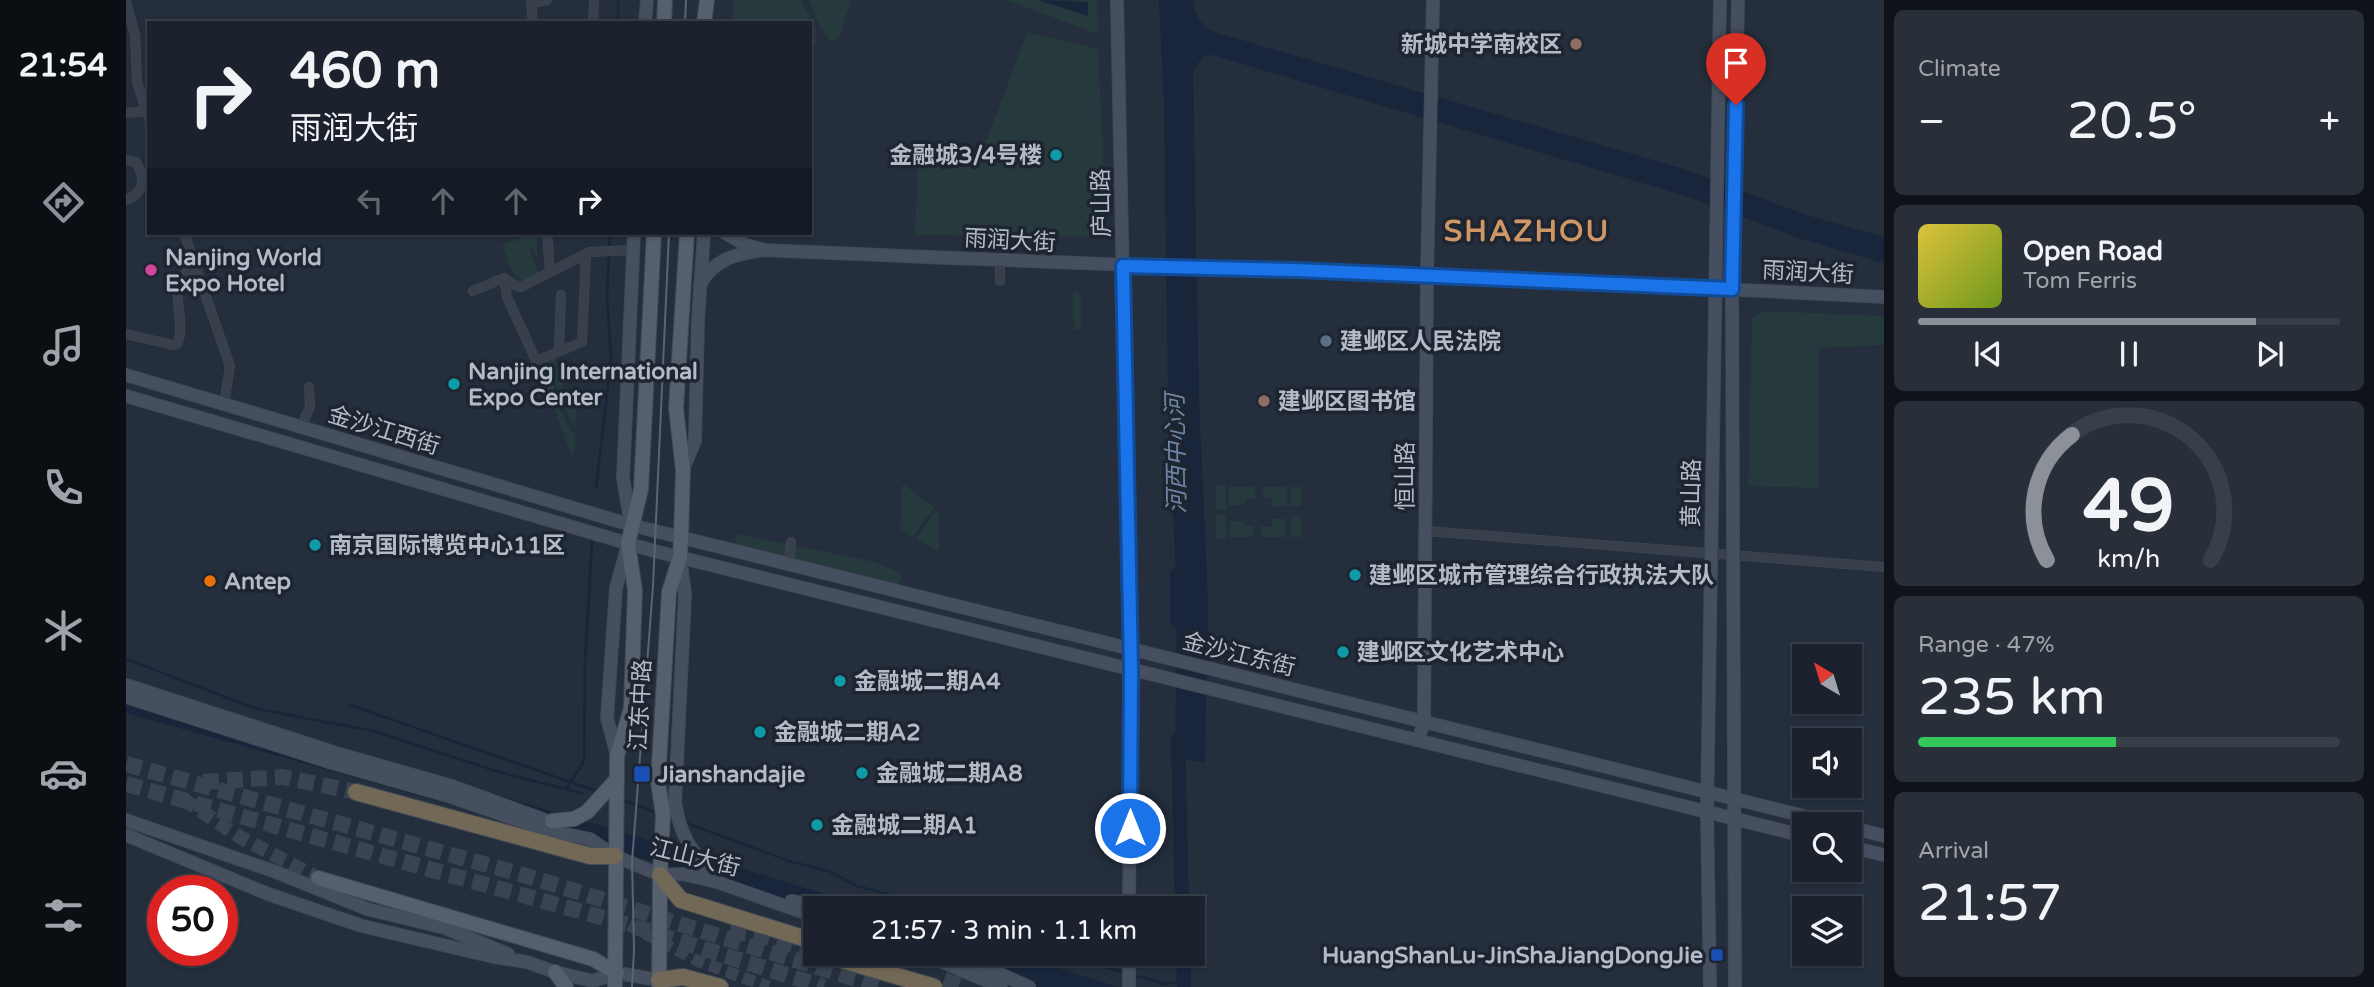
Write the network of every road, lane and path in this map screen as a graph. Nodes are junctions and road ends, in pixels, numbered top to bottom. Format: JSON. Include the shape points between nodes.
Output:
{"nodes":[{"id":1,"x":547,"y":0,"type":"edge"},
{"id":2,"x":594,"y":0,"type":"edge"},
{"id":3,"x":647,"y":0,"type":"edge"},
{"id":4,"x":665,"y":0,"type":"edge"},
{"id":5,"x":1117,"y":0,"type":"edge"},
{"id":6,"x":1433,"y":0,"type":"edge"},
{"id":7,"x":1720,"y":0,"type":"edge"},
{"id":8,"x":1738,"y":0,"type":"edge"},
{"id":9,"x":531,"y":1,"type":"edge"},
{"id":10,"x":126,"y":2,"type":"edge"},
{"id":11,"x":533,"y":21,"type":"edge"},
{"id":12,"x":593,"y":21,"type":"edge"},
{"id":13,"x":645,"y":21,"type":"edge"},
{"id":14,"x":664,"y":21,"type":"edge"},
{"id":15,"x":147,"y":112,"type":"edge"},
{"id":16,"x":126,"y":113,"type":"edge"},
{"id":17,"x":147,"y":115,"type":"edge"},
{"id":18,"x":126,"y":160,"type":"edge"},
{"id":19,"x":126,"y":200,"type":"edge"},
{"id":20,"x":185,"y":235,"type":"edge"},
{"id":21,"x":547,"y":235,"type":"edge"},
{"id":22,"x":634,"y":235,"type":"edge"},
{"id":23,"x":654,"y":235,"type":"edge"},
{"id":24,"x":687,"y":235,"type":"edge"},
{"id":25,"x":704,"y":235,"type":"edge"},
{"id":26,"x":728,"y":235,"type":"edge"},
{"id":27,"x":633,"y":250,"type":"junction"},
{"id":28,"x":764,"y":250,"type":"junction"},
{"id":29,"x":586,"y":254,"type":"junction"},
{"id":30,"x":1000,"y":261,"type":"junction"},
{"id":31,"x":1123,"y":266,"type":"junction"},
{"id":32,"x":195,"y":268,"type":"junction"},
{"id":33,"x":550,"y":271,"type":"junction"},
{"id":34,"x":1427,"y":275,"type":"junction"},
{"id":35,"x":504,"y":278,"type":"junction"},
{"id":36,"x":173,"y":279,"type":"dead end"},
{"id":37,"x":1000,"y":281,"type":"dead end"},
{"id":38,"x":701,"y":284,"type":"junction"},
{"id":39,"x":1714,"y":288,"type":"junction"},
{"id":40,"x":1732,"y":289,"type":"junction"},
{"id":41,"x":473,"y":290,"type":"dead end"},
{"id":42,"x":561,"y":295,"type":"dead end"},
{"id":43,"x":178,"y":298,"type":"junction"},
{"id":44,"x":1884,"y":298,"type":"edge"},
{"id":45,"x":126,"y":334,"type":"edge"},
{"id":46,"x":559,"y":351,"type":"junction"},
{"id":47,"x":536,"y":361,"type":"junction"},
{"id":48,"x":126,"y":374,"type":"edge"},
{"id":49,"x":309,"y":387,"type":"dead end"},
{"id":50,"x":548,"y":389,"type":"dead end"},
{"id":51,"x":126,"y":396,"type":"edge"},
{"id":52,"x":224,"y":404,"type":"junction"},
{"id":53,"x":301,"y":427,"type":"junction"},
{"id":54,"x":683,"y":470,"type":"junction"},
{"id":55,"x":631,"y":525,"type":"junction"},
{"id":56,"x":1426,"y":531,"type":"junction"},
{"id":57,"x":681,"y":538,"type":"junction"},
{"id":58,"x":791,"y":542,"type":"dead end"},
{"id":59,"x":628,"y":544,"type":"junction"},
{"id":60,"x":1711,"y":553,"type":"junction"},
{"id":61,"x":1733,"y":555,"type":"junction"},
{"id":62,"x":680,"y":556,"type":"junction"},
{"id":63,"x":789,"y":564,"type":"junction"},
{"id":64,"x":1884,"y":567,"type":"edge"},
{"id":65,"x":1130,"y":648,"type":"junction"},
{"id":66,"x":1131,"y":669,"type":"junction"},
{"id":67,"x":126,"y":685,"type":"edge"},
{"id":68,"x":126,"y":697,"type":"edge"},
{"id":69,"x":1424,"y":723,"type":"junction"},
{"id":70,"x":1418,"y":740,"type":"junction"},
{"id":71,"x":617,"y":756,"type":"junction"},
{"id":72,"x":617,"y":779,"type":"junction"},
{"id":73,"x":356,"y":792,"type":"tunnel mouth"},
{"id":74,"x":1708,"y":794,"type":"junction"},
{"id":75,"x":1733,"y":800,"type":"junction"},
{"id":76,"x":674,"y":801,"type":"junction"},
{"id":77,"x":1707,"y":813,"type":"junction"},
{"id":78,"x":1792,"y":814,"type":"edge"},
{"id":79,"x":663,"y":815,"type":"junction"},
{"id":80,"x":1733,"y":819,"type":"junction"},
{"id":81,"x":126,"y":820,"type":"edge"},
{"id":82,"x":551,"y":821,"type":"junction"},
{"id":83,"x":1862,"y":831,"type":"edge"},
{"id":84,"x":1792,"y":833,"type":"edge"},
{"id":85,"x":126,"y":835,"type":"edge"},
{"id":86,"x":577,"y":836,"type":"junction"},
{"id":87,"x":1884,"y":836,"type":"edge"},
{"id":88,"x":1862,"y":850,"type":"edge"},
{"id":89,"x":1884,"y":855,"type":"edge"},
{"id":90,"x":615,"y":856,"type":"junction"},
{"id":91,"x":660,"y":875,"type":"junction"},
{"id":92,"x":318,"y":878,"type":"tunnel mouth"},
{"id":93,"x":717,"y":882,"type":"junction"},
{"id":94,"x":1129,"y":896,"type":"edge"},
{"id":95,"x":765,"y":897,"type":"junction"},
{"id":96,"x":803,"y":904,"type":"edge"},
{"id":97,"x":803,"y":912,"type":"edge"},
{"id":98,"x":803,"y":938,"type":"edge"},
{"id":99,"x":527,"y":961,"type":"junction"},
{"id":100,"x":869,"y":966,"type":"edge"},
{"id":101,"x":889,"y":966,"type":"edge"},
{"id":102,"x":952,"y":966,"type":"edge"},
{"id":103,"x":983,"y":966,"type":"edge"},
{"id":104,"x":1129,"y":966,"type":"edge"},
{"id":105,"x":555,"y":972,"type":"junction"},
{"id":106,"x":616,"y":980,"type":"edge"},
{"id":107,"x":939,"y":984,"type":"edge"},
{"id":108,"x":662,"y":985,"type":"edge"},
{"id":109,"x":566,"y":987,"type":"edge"},
{"id":110,"x":720,"y":987,"type":"edge"},
{"id":111,"x":1001,"y":987,"type":"edge"},
{"id":112,"x":1029,"y":987,"type":"edge"},
{"id":113,"x":1128,"y":987,"type":"edge"},
{"id":114,"x":1710,"y":987,"type":"edge"},
{"id":115,"x":1735,"y":987,"type":"edge"}],
"edges":[{"from":1,"to":9,"type":"street"},
{"from":2,"to":12,"type":"street"},
{"from":3,"to":13,"type":"street"},
{"from":4,"to":14,"type":"main road"},
{"from":5,"to":31,"type":"street","name":"庐山路"},
{"from":6,"to":34,"type":"street","name":"恒山路"},
{"from":7,"to":39,"type":"street","name":"黄山路"},
{"from":8,"to":40,"type":"street","name":"黄山路"},
{"from":9,"to":11,"type":"street"},
{"from":10,"to":15,"type":"street","via":[[135,35],[137,82]]},
{"from":16,"to":17,"type":"street"},
{"from":18,"to":19,"type":"street","via":[[136,162],[143,181],[136,196]]},
{"from":20,"to":32,"type":"street"},
{"from":21,"to":33,"type":"street"},
{"from":22,"to":27,"type":"street","name":"江东中路"},
{"from":23,"to":55,"type":"main road","name":"江东中路","via":[[641,489]]},
{"from":24,"to":54,"type":"main road","name":"江东中路","via":[[676,408]]},
{"from":25,"to":38,"type":"street","name":"江东中路"},
{"from":26,"to":28,"type":"street"},
{"from":27,"to":29,"type":"street"},
{"from":27,"to":55,"type":"street","name":"江东中路","via":[[623,478]]},
{"from":28,"to":30,"type":"street","name":"雨润大街"},
{"from":28,"to":38,"type":"street","via":[[725,258],[707,272]]},
{"from":29,"to":33,"type":"street"},
{"from":29,"to":46,"type":"street","via":[[582,342]]},
{"from":30,"to":31,"type":"street","name":"雨润大街"},
{"from":30,"to":37,"type":"street"},
{"from":31,"to":34,"type":"street","name":"雨润大街"},
{"from":31,"to":65,"type":"street","name":"庐山路"},
{"from":32,"to":43,"type":"street","via":[[184,274]]},
{"from":32,"to":52,"type":"street","via":[[230,366]]},
{"from":33,"to":35,"type":"street","via":[[521,287]]},
{"from":34,"to":39,"type":"street","name":"雨润大街"},
{"from":34,"to":56,"type":"street","name":"恒山路"},
{"from":35,"to":41,"type":"street"},
{"from":35,"to":47,"type":"street"},
{"from":36,"to":43,"type":"street"},
{"from":38,"to":54,"type":"street","name":"江东中路","via":[[695,441]]},
{"from":39,"to":40,"type":"street","name":"雨润大街"},
{"from":39,"to":60,"type":"street","name":"黄山路"},
{"from":40,"to":44,"type":"street","name":"雨润大街"},
{"from":40,"to":61,"type":"street","name":"黄山路"},
{"from":42,"to":46,"type":"street"},
{"from":43,"to":45,"type":"street","via":[[181,330],[177,344]]},
{"from":46,"to":47,"type":"street"},
{"from":47,"to":50,"type":"street"},
{"from":48,"to":52,"type":"street","name":"金沙江西街"},
{"from":49,"to":53,"type":"street","via":[[310,407]]},
{"from":51,"to":59,"type":"street","name":"金沙江西街"},
{"from":52,"to":53,"type":"street","name":"金沙江西街"},
{"from":53,"to":55,"type":"street","name":"金沙江西街"},
{"from":54,"to":57,"type":"main road","name":"江东中路"},
{"from":55,"to":57,"type":"street","name":"金沙江东街"},
{"from":55,"to":59,"type":"main road","name":"江东中路"},
{"from":56,"to":60,"type":"street"},
{"from":56,"to":69,"type":"street","name":"恒山路"},
{"from":57,"to":62,"type":"main road","name":"江东中路"},
{"from":57,"to":63,"type":"street","name":"金沙江东街"},
{"from":58,"to":63,"type":"street"},
{"from":59,"to":62,"type":"street","name":"金沙江东街"},
{"from":59,"to":71,"type":"main road","name":"江东中路","via":[[635,590],[631,708]]},
{"from":59,"to":71,"type":"street","name":"江东中路","via":[[616,588],[607,718]]},
{"from":60,"to":61,"type":"street"},
{"from":60,"to":74,"type":"street","name":"黄山路"},
{"from":61,"to":64,"type":"street"},
{"from":61,"to":75,"type":"street","name":"黄山路"},
{"from":62,"to":66,"type":"street","name":"金沙江东街","via":[[916,622]]},
{"from":62,"to":76,"type":"street","via":[[685,594]]},
{"from":62,"to":79,"type":"main road","name":"江东中路","via":[[669,592],[658,782]]},
{"from":63,"to":65,"type":"street","name":"金沙江东街"},
{"from":65,"to":66,"type":"street","name":"庐山路"},
{"from":65,"to":69,"type":"street","name":"金沙江东街"},
{"from":66,"to":70,"type":"street","name":"金沙江东街"},
{"from":66,"to":94,"type":"street","name":"庐山路"},
{"from":67,"to":82,"type":"street"},
{"from":68,"to":86,"type":"street"},
{"from":69,"to":70,"type":"street","name":"恒山路"},
{"from":69,"to":74,"type":"street","name":"金沙江东街"},
{"from":70,"to":77,"type":"street","name":"金沙江东街"},
{"from":71,"to":72,"type":"main road","name":"江东中路"},
{"from":72,"to":82,"type":"main road","via":[[587,812],[575,819]]},
{"from":72,"to":90,"type":"main road","name":"江东中路"},
{"from":73,"to":90,"type":"highway","via":[[590,856]]},
{"from":74,"to":75,"type":"street","name":"金沙江东街"},
{"from":74,"to":77,"type":"street","name":"黄山路"},
{"from":75,"to":78,"type":"street","name":"金沙江东街"},
{"from":75,"to":80,"type":"street","name":"黄山路"},
{"from":76,"to":79,"type":"street"},
{"from":76,"to":93,"type":"street","via":[[688,846]]},
{"from":77,"to":80,"type":"street","name":"金沙江东街"},
{"from":77,"to":114,"type":"street","name":"黄山路"},
{"from":79,"to":91,"type":"main road","name":"江东中路"},
{"from":80,"to":84,"type":"street","name":"金沙江东街"},
{"from":80,"to":115,"type":"street","name":"黄山路"},
{"from":81,"to":99,"type":"street","via":[[367,909],[445,928]]},
{"from":82,"to":86,"type":"street"},
{"from":83,"to":87,"type":"street"},
{"from":85,"to":99,"type":"street","via":[[268,894],[362,926]]},
{"from":86,"to":90,"type":"street","name":"江山大街"},
{"from":88,"to":89,"type":"street"},
{"from":90,"to":91,"type":"street","name":"江山大街"},
{"from":90,"to":106,"type":"main road","name":"江东中路"},
{"from":91,"to":93,"type":"street","name":"江山大街","via":[[683,874]]},
{"from":91,"to":98,"type":"highway","via":[[681,900]]},
{"from":91,"to":108,"type":"main road","name":"江东中路"},
{"from":92,"to":106,"type":"main road","via":[[593,959]]},
{"from":93,"to":95,"type":"street","name":"江山大街"},
{"from":95,"to":96,"type":"street","name":"江山大街"},
{"from":95,"to":97,"type":"street","name":"江山大街"},
{"from":99,"to":105,"type":"street"},
{"from":100,"to":107,"type":"highway"},
{"from":101,"to":107,"type":"highway"},
{"from":102,"to":111,"type":"street"},
{"from":103,"to":112,"type":"street"},
{"from":104,"to":113,"type":"street"},
{"from":105,"to":106,"type":"street","via":[[593,981]]},
{"from":105,"to":109,"type":"main road"},
{"from":106,"to":108,"type":"street"},
{"from":108,"to":110,"type":"highway","via":[[683,978]]}]}
